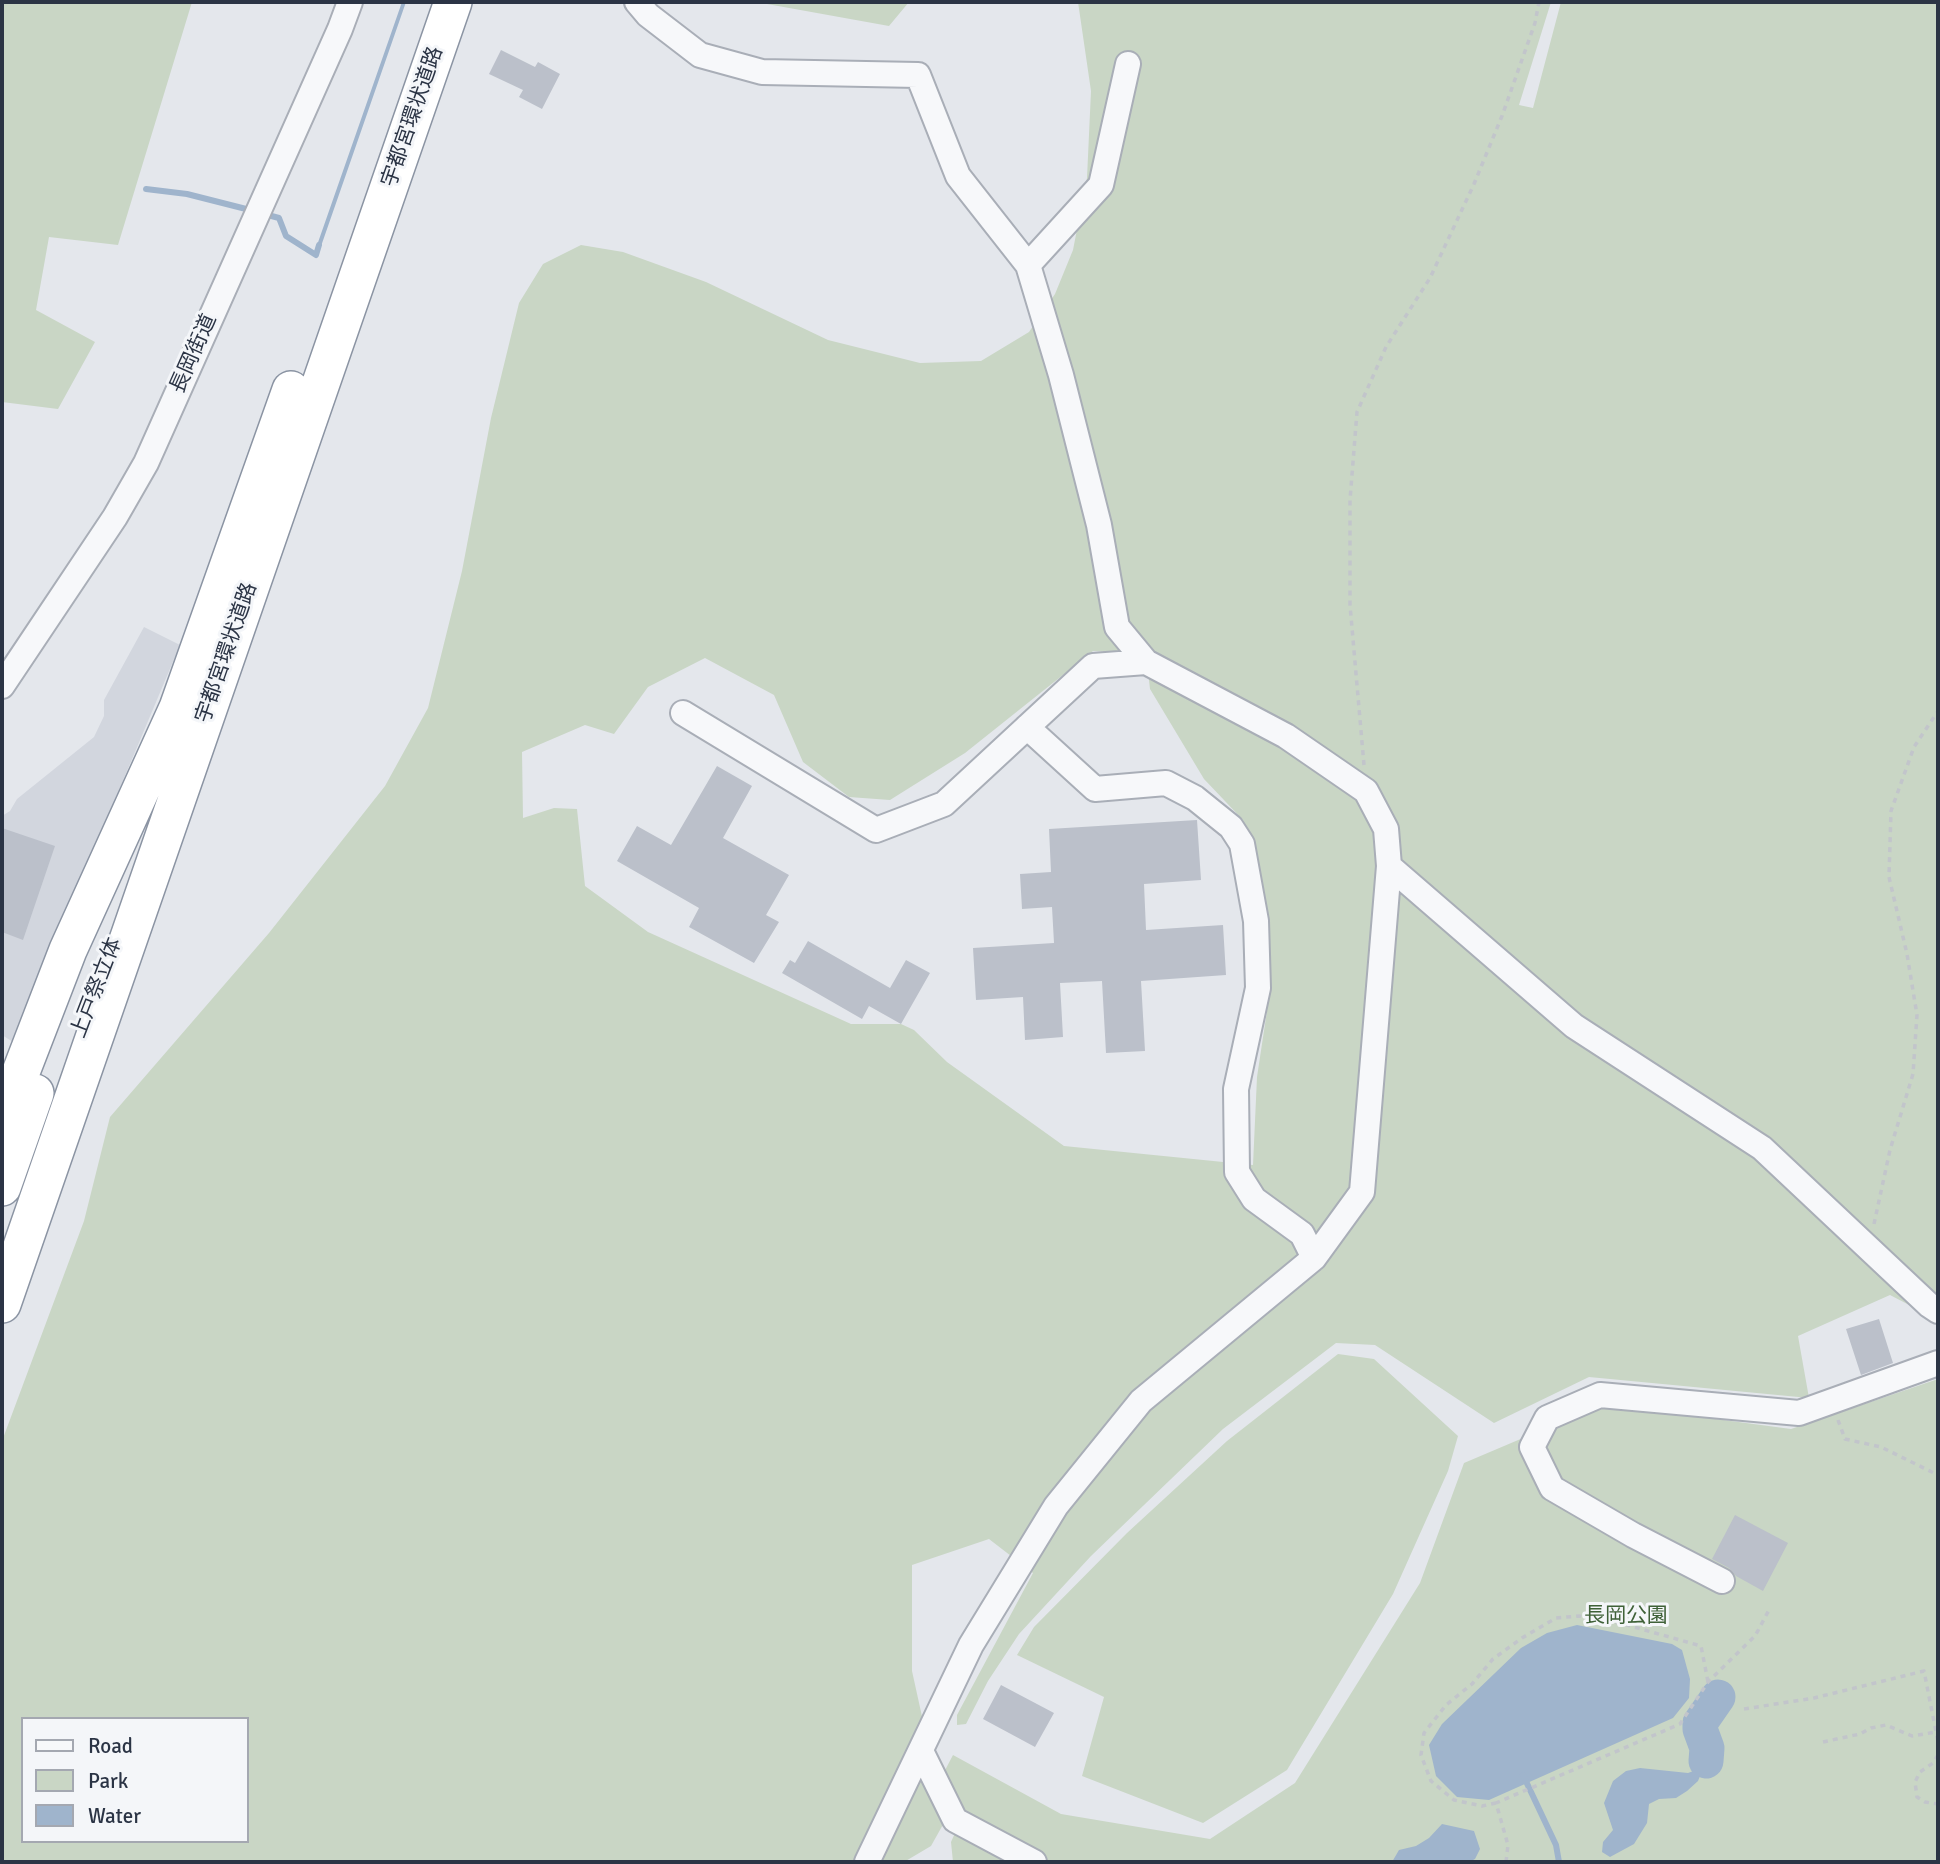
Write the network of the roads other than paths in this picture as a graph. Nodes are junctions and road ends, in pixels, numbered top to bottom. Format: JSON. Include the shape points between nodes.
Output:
{"nodes":[{"id":1,"x":350,"y":2,"type":"edge"},
{"id":2,"x":426,"y":2,"type":"edge"},
{"id":3,"x":453,"y":2,"type":"edge"},
{"id":4,"x":637,"y":2,"type":"edge"},
{"id":5,"x":1128,"y":64,"type":"dead end"},
{"id":6,"x":1028,"y":265,"type":"junction"},
{"id":7,"x":1146,"y":662,"type":"junction"},
{"id":8,"x":2,"y":686,"type":"edge"},
{"id":9,"x":684,"y":713,"type":"dead end"},
{"id":10,"x":189,"y":719,"type":"junction"},
{"id":11,"x":1027,"y":727,"type":"junction"},
{"id":12,"x":1389,"y":866,"type":"junction"},
{"id":13,"x":2,"y":1121,"type":"edge"},
{"id":14,"x":2,"y":1187,"type":"edge"},
{"id":15,"x":2,"y":1249,"type":"edge"},
{"id":16,"x":1314,"y":1258,"type":"junction"},
{"id":17,"x":2,"y":1304,"type":"edge"},
{"id":18,"x":1938,"y":1311,"type":"edge"},
{"id":19,"x":1938,"y":1363,"type":"edge"},
{"id":20,"x":1722,"y":1581,"type":"dead end"},
{"id":21,"x":921,"y":1751,"type":"junction"},
{"id":22,"x":867,"y":1862,"type":"edge"},
{"id":23,"x":1034,"y":1862,"type":"edge"}],
"edges":[{"from":1,"to":8,"type":"street","name":"長岡街道","via":[[146,463]]},
{"from":2,"to":10,"type":"highway","name":"宇都宮環状道路","via":[[279,424]]},
{"from":3,"to":10,"type":"highway","name":"宇都宮環状道路"},
{"from":4,"to":6,"type":"street","via":[[700,54],[762,72],[918,75],[958,176]]},
{"from":5,"to":6,"type":"street","via":[[1101,185]]},
{"from":6,"to":7,"type":"street","via":[[1099,525],[1117,627]]},
{"from":7,"to":11,"type":"street","via":[[1093,666]]},
{"from":7,"to":12,"type":"street","via":[[1286,736],[1366,791],[1386,830]]},
{"from":9,"to":11,"type":"street","via":[[876,830],[944,804]]},
{"from":10,"to":13,"type":"highway","name":"宇都宮環状道路","via":[[68,950]]},
{"from":10,"to":14,"type":"highway","name":"上戸祭立体","via":[[71,992]]},
{"from":10,"to":15,"type":"highway","name":"上戸祭立体"},
{"from":10,"to":17,"type":"highway","name":"宇都宮環状道路"},
{"from":11,"to":16,"type":"street","via":[[1095,789],[1166,783],[1195,798],[1231,827],[1242,844],[1256,921],[1258,988],[1236,1089],[1237,1172],[1254,1199],[1302,1234]]},
{"from":12,"to":16,"type":"street","via":[[1362,1192]]},
{"from":12,"to":18,"type":"street","via":[[1574,1026],[1762,1148]]},
{"from":16,"to":21,"type":"street","via":[[1140,1401],[1056,1506],[971,1645]]},
{"from":19,"to":20,"type":"street","via":[[1799,1413],[1600,1395],[1547,1418],[1532,1447],[1552,1488]]},
{"from":21,"to":22,"type":"street"},
{"from":21,"to":23,"type":"street","via":[[955,1820]]}]}
